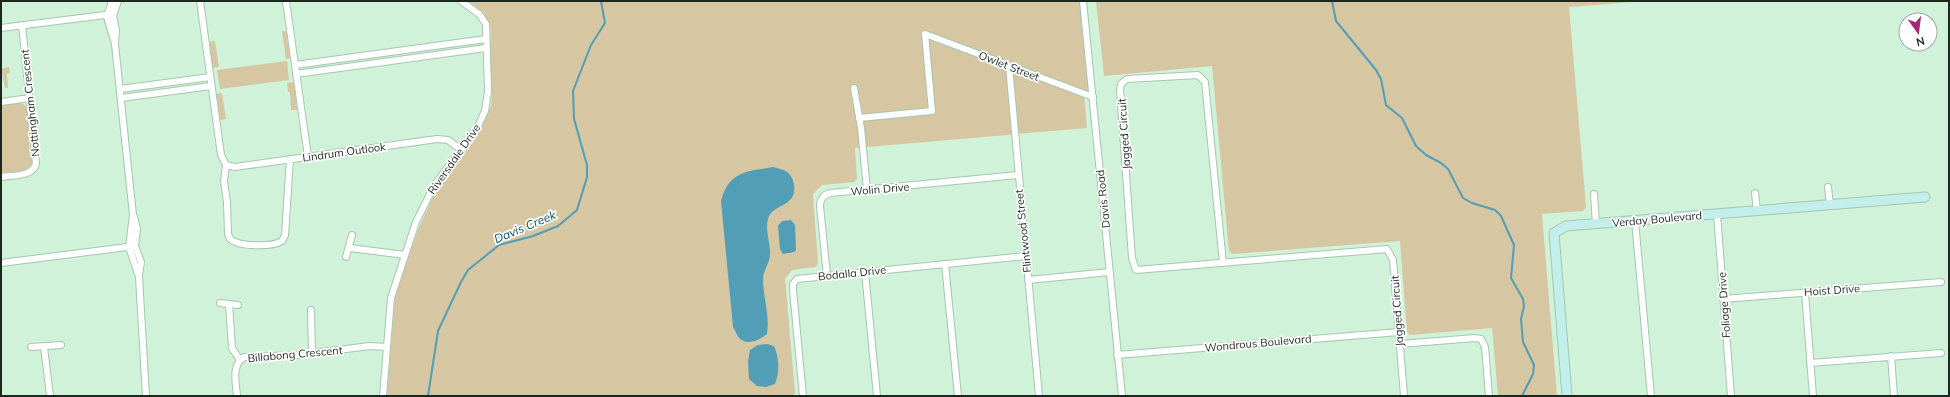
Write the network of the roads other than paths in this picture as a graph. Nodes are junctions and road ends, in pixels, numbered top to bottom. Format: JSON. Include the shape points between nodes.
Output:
{"nodes":[{"id":1,"x":112,"y":1,"type":"edge"},
{"id":2,"x":118,"y":1,"type":"edge"},
{"id":3,"x":200,"y":1,"type":"edge"},
{"id":4,"x":286,"y":1,"type":"edge"},
{"id":5,"x":461,"y":1,"type":"edge"},
{"id":6,"x":1083,"y":1,"type":"edge"},
{"id":7,"x":110,"y":14,"type":"junction"},
{"id":8,"x":22,"y":25,"type":"junction"},
{"id":9,"x":1,"y":28,"type":"edge"},
{"id":10,"x":486,"y":39,"type":"junction"},
{"id":11,"x":424,"y":47,"type":"junction"},
{"id":12,"x":486,"y":48,"type":"junction"},
{"id":13,"x":425,"y":56,"type":"junction"},
{"id":14,"x":348,"y":58,"type":"junction"},
{"id":15,"x":295,"y":65,"type":"junction"},
{"id":16,"x":350,"y":66,"type":"junction"},
{"id":17,"x":1009,"y":66,"type":"junction"},
{"id":18,"x":296,"y":74,"type":"junction"},
{"id":19,"x":210,"y":77,"type":"junction"},
{"id":20,"x":211,"y":86,"type":"junction"},
{"id":21,"x":854,"y":88,"type":"dead end"},
{"id":22,"x":120,"y":89,"type":"junction"},
{"id":23,"x":1093,"y":97,"type":"junction"},
{"id":24,"x":30,"y":98,"type":"junction"},
{"id":25,"x":121,"y":98,"type":"junction"},
{"id":26,"x":1,"y":102,"type":"edge"},
{"id":27,"x":859,"y":118,"type":"junction"},
{"id":28,"x":460,"y":149,"type":"junction"},
{"id":29,"x":308,"y":157,"type":"junction"},
{"id":30,"x":290,"y":159,"type":"junction"},
{"id":31,"x":226,"y":165,"type":"junction"},
{"id":32,"x":1018,"y":175,"type":"junction"},
{"id":33,"x":1,"y":177,"type":"edge"},
{"id":34,"x":1828,"y":187,"type":"dead end"},
{"id":35,"x":866,"y":190,"type":"junction"},
{"id":36,"x":1755,"y":193,"type":"dead end"},
{"id":37,"x":1594,"y":194,"type":"dead end"},
{"id":38,"x":1925,"y":197,"type":"dead end"},
{"id":39,"x":1830,"y":205,"type":"junction"},
{"id":40,"x":1757,"y":211,"type":"junction"},
{"id":41,"x":1717,"y":214,"type":"junction"},
{"id":42,"x":1635,"y":221,"type":"junction"},
{"id":43,"x":1596,"y":224,"type":"junction"},
{"id":44,"x":352,"y":235,"type":"dead end"},
{"id":45,"x":132,"y":246,"type":"junction"},
{"id":46,"x":350,"y":248,"type":"junction"},
{"id":47,"x":405,"y":255,"type":"junction"},
{"id":48,"x":1026,"y":256,"type":"junction"},
{"id":49,"x":346,"y":257,"type":"dead end"},
{"id":50,"x":1,"y":263,"type":"edge"},
{"id":51,"x":1223,"y":263,"type":"junction"},
{"id":52,"x":945,"y":264,"type":"junction"},
{"id":53,"x":865,"y":272,"type":"junction"},
{"id":54,"x":1110,"y":272,"type":"junction"},
{"id":55,"x":827,"y":276,"type":"junction"},
{"id":56,"x":1028,"y":280,"type":"junction"},
{"id":57,"x":1941,"y":282,"type":"dead end"},
{"id":58,"x":1805,"y":292,"type":"junction"},
{"id":59,"x":1723,"y":299,"type":"junction"},
{"id":60,"x":220,"y":304,"type":"dead end"},
{"id":61,"x":229,"y":304,"type":"junction"},
{"id":62,"x":238,"y":305,"type":"dead end"},
{"id":63,"x":310,"y":310,"type":"dead end"},
{"id":64,"x":1399,"y":332,"type":"junction"},
{"id":65,"x":1400,"y":344,"type":"junction"},
{"id":66,"x":61,"y":345,"type":"dead end"},
{"id":67,"x":387,"y":346,"type":"junction"},
{"id":68,"x":31,"y":347,"type":"dead end"},
{"id":69,"x":44,"y":347,"type":"junction"},
{"id":70,"x":1941,"y":352,"type":"dead end"},
{"id":71,"x":312,"y":354,"type":"junction"},
{"id":72,"x":1118,"y":355,"type":"junction"},
{"id":73,"x":1891,"y":356,"type":"junction"},
{"id":74,"x":240,"y":360,"type":"junction"},
{"id":75,"x":1810,"y":363,"type":"junction"},
{"id":76,"x":50,"y":396,"type":"edge"},
{"id":77,"x":146,"y":396,"type":"edge"},
{"id":78,"x":237,"y":396,"type":"edge"},
{"id":79,"x":383,"y":396,"type":"edge"},
{"id":80,"x":803,"y":396,"type":"edge"},
{"id":81,"x":876,"y":396,"type":"edge"},
{"id":82,"x":958,"y":396,"type":"edge"},
{"id":83,"x":1039,"y":396,"type":"edge"},
{"id":84,"x":1122,"y":396,"type":"edge"},
{"id":85,"x":1404,"y":396,"type":"edge"},
{"id":86,"x":1489,"y":396,"type":"edge"},
{"id":87,"x":1567,"y":396,"type":"edge"},
{"id":88,"x":1651,"y":396,"type":"edge"},
{"id":89,"x":1731,"y":396,"type":"edge"},
{"id":90,"x":1812,"y":396,"type":"edge"},
{"id":91,"x":1894,"y":396,"type":"edge"}],
"edges":[{"from":1,"to":7,"type":"street"},
{"from":2,"to":7,"type":"street"},
{"from":3,"to":19,"type":"street"},
{"from":4,"to":15,"type":"street"},
{"from":5,"to":10,"type":"street","name":"Riversdale Drive","via":[[482,17],[486,24]]},
{"from":6,"to":23,"type":"street","name":"Davis Road"},
{"from":7,"to":8,"type":"street"},
{"from":7,"to":22,"type":"street","via":[[116,30]]},
{"from":8,"to":9,"type":"street"},
{"from":8,"to":24,"type":"street","name":"Nottingham Crescent"},
{"from":10,"to":11,"type":"street"},
{"from":10,"to":12,"type":"street","name":"Riversdale Drive"},
{"from":11,"to":13,"type":"street"},
{"from":11,"to":14,"type":"street"},
{"from":12,"to":13,"type":"street"},
{"from":12,"to":28,"type":"street","name":"Riversdale Drive","via":[[487,104],[478,126]]},
{"from":13,"to":16,"type":"street"},
{"from":14,"to":15,"type":"street"},
{"from":14,"to":16,"type":"street"},
{"from":15,"to":18,"type":"street"},
{"from":16,"to":18,"type":"street"},
{"from":17,"to":23,"type":"street","name":"Owlet Street"},
{"from":17,"to":27,"type":"street","name":"Owlet Street","via":[[925,34],[932,111]]},
{"from":17,"to":32,"type":"street","name":"Flintwood Street"},
{"from":18,"to":29,"type":"street"},
{"from":19,"to":20,"type":"street"},
{"from":19,"to":22,"type":"street"},
{"from":20,"to":25,"type":"street"},
{"from":20,"to":31,"type":"street","via":[[221,155]]},
{"from":21,"to":27,"type":"street"},
{"from":22,"to":25,"type":"street"},
{"from":23,"to":54,"type":"street","name":"Davis Road"},
{"from":24,"to":26,"type":"street"},
{"from":24,"to":33,"type":"street","name":"Nottingham Crescent","via":[[37,158],[35,167],[28,173]]},
{"from":25,"to":45,"type":"street","via":[[133,214],[137,230]]},
{"from":27,"to":35,"type":"street"},
{"from":28,"to":29,"type":"street","name":"Lindrum Outlook","via":[[441,138]]},
{"from":28,"to":47,"type":"street","name":"Riversdale Drive","via":[[428,197]]},
{"from":29,"to":30,"type":"street","name":"Lindrum Outlook"},
{"from":30,"to":31,"type":"street","name":"Lindrum Outlook","via":[[235,167]]},
{"from":30,"to":31,"type":"street","via":[[285,235],[282,241],[271,245],[238,243],[230,239],[224,181]]},
{"from":32,"to":35,"type":"street","name":"Wolin Drive"},
{"from":32,"to":48,"type":"street","name":"Flintwood Street"},
{"from":34,"to":39,"type":"street"},
{"from":35,"to":55,"type":"street","name":"Wolin Drive","via":[[830,193],[822,198],[820,206]]},
{"from":36,"to":40,"type":"street"},
{"from":37,"to":43,"type":"street"},
{"from":38,"to":39,"type":"street","name":"Verday Boulevard"},
{"from":39,"to":40,"type":"street","name":"Verday Boulevard"},
{"from":40,"to":41,"type":"street","name":"Verday Boulevard"},
{"from":41,"to":42,"type":"street","name":"Verday Boulevard"},
{"from":41,"to":59,"type":"street","name":"Foliage Drive"},
{"from":42,"to":43,"type":"street","name":"Verday Boulevard"},
{"from":42,"to":88,"type":"street"},
{"from":43,"to":87,"type":"street","name":"Verday Boulevard","via":[[1566,226],[1554,233]]},
{"from":44,"to":46,"type":"street"},
{"from":45,"to":50,"type":"street"},
{"from":45,"to":77,"type":"street","via":[[141,262],[139,277]]},
{"from":46,"to":47,"type":"street"},
{"from":46,"to":49,"type":"street"},
{"from":47,"to":67,"type":"street","name":"Riversdale Drive","via":[[391,298]]},
{"from":48,"to":52,"type":"street","name":"Bodalla Drive"},
{"from":48,"to":56,"type":"street","name":"Flintwood Street"},
{"from":51,"to":51,"type":"street","name":"Jagged Circuit","via":[[1136,270],[1132,258],[1120,90],[1121,84],[1127,79],[1198,75],[1205,82]]},
{"from":51,"to":64,"type":"street","name":"Jagged Circuit","via":[[1387,249],[1393,260]]},
{"from":52,"to":53,"type":"street","name":"Bodalla Drive"},
{"from":52,"to":82,"type":"street"},
{"from":53,"to":55,"type":"street","name":"Bodalla Drive"},
{"from":53,"to":81,"type":"street"},
{"from":54,"to":56,"type":"street"},
{"from":54,"to":72,"type":"street","name":"Davis Road"},
{"from":55,"to":80,"type":"street","name":"Bodalla Drive","via":[[800,278],[793,286]]},
{"from":56,"to":83,"type":"street","name":"Flintwood Street"},
{"from":57,"to":58,"type":"street","name":"Hoist Drive"},
{"from":58,"to":59,"type":"street","name":"Hoist Drive"},
{"from":58,"to":75,"type":"street"},
{"from":59,"to":89,"type":"street","name":"Foliage Drive"},
{"from":60,"to":61,"type":"street"},
{"from":61,"to":62,"type":"street"},
{"from":61,"to":74,"type":"street","via":[[231,345]]},
{"from":63,"to":71,"type":"street"},
{"from":64,"to":65,"type":"street","name":"Jagged Circuit"},
{"from":64,"to":72,"type":"street","name":"Wondrous Boulevard"},
{"from":65,"to":85,"type":"street","name":"Jagged Circuit"},
{"from":65,"to":86,"type":"street","via":[[1481,339],[1485,347]]},
{"from":66,"to":69,"type":"street"},
{"from":67,"to":71,"type":"street","name":"Billabong Crescent"},
{"from":67,"to":79,"type":"street","name":"Riversdale Drive"},
{"from":68,"to":69,"type":"street"},
{"from":69,"to":76,"type":"street"},
{"from":70,"to":73,"type":"street"},
{"from":71,"to":74,"type":"street","name":"Billabong Crescent","via":[[250,356]]},
{"from":72,"to":84,"type":"street","name":"Davis Road"},
{"from":73,"to":75,"type":"street"},
{"from":73,"to":91,"type":"street"},
{"from":74,"to":78,"type":"street","name":"Billabong Crescent","via":[[235,368]]},
{"from":75,"to":90,"type":"street"}]}
